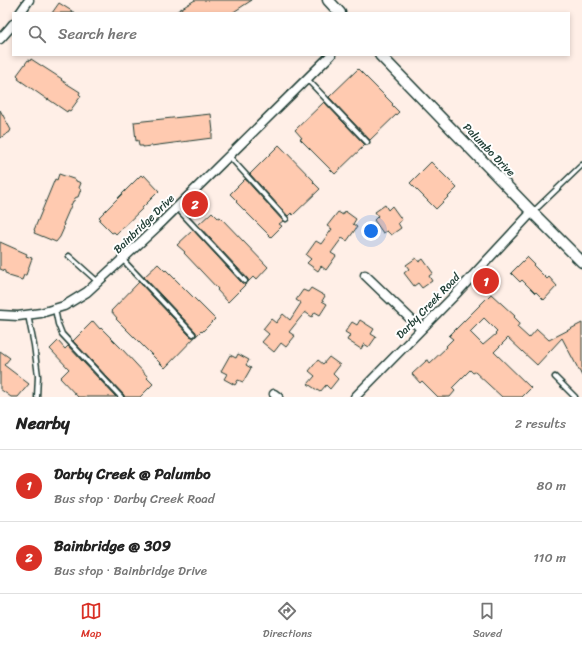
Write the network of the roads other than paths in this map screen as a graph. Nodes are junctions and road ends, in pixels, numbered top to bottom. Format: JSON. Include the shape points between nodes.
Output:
{"nodes":[{"id":1,"x":29,"y":0,"type":"edge"},
{"id":2,"x":328,"y":0,"type":"edge"},
{"id":3,"x":21,"y":12,"type":"edge"},
{"id":4,"x":339,"y":12,"type":"edge"},
{"id":5,"x":12,"y":25,"type":"edge"},
{"id":6,"x":0,"y":39,"type":"edge"},
{"id":7,"x":330,"y":56,"type":"edge"},
{"id":8,"x":381,"y":56,"type":"edge"},
{"id":9,"x":307,"y":79,"type":"junction"},
{"id":10,"x":367,"y":142,"type":"dead end"},
{"id":11,"x":229,"y":156,"type":"junction"},
{"id":12,"x":582,"y":165,"type":"edge"},
{"id":13,"x":177,"y":208,"type":"junction"},
{"id":14,"x":532,"y":212,"type":"junction"},
{"id":15,"x":286,"y":219,"type":"dead end"},
{"id":16,"x":69,"y":256,"type":"dead end"},
{"id":17,"x":123,"y":260,"type":"junction"},
{"id":18,"x":582,"y":262,"type":"edge"},
{"id":19,"x":365,"y":275,"type":"dead end"},
{"id":20,"x":245,"y":281,"type":"dead end"},
{"id":21,"x":98,"y":283,"type":"junction"},
{"id":22,"x":55,"y":309,"type":"junction"},
{"id":23,"x":0,"y":315,"type":"edge"},
{"id":24,"x":28,"y":315,"type":"junction"},
{"id":25,"x":421,"y":329,"type":"junction"},
{"id":26,"x":193,"y":334,"type":"dead end"},
{"id":27,"x":555,"y":377,"type":"dead end"},
{"id":28,"x":37,"y":397,"type":"edge"},
{"id":29,"x":121,"y":397,"type":"edge"},
{"id":30,"x":355,"y":397,"type":"edge"},
{"id":31,"x":575,"y":397,"type":"edge"}],
"edges":[{"from":1,"to":3,"type":"street"},
{"from":2,"to":4,"type":"street"},
{"from":5,"to":6,"type":"street"},
{"from":7,"to":9,"type":"street","name":"Bainbridge Drive"},
{"from":8,"to":14,"type":"street","name":"Palumbo Drive"},
{"from":9,"to":10,"type":"lane"},
{"from":9,"to":11,"type":"street","name":"Bainbridge Drive"},
{"from":11,"to":13,"type":"street","name":"Bainbridge Drive"},
{"from":11,"to":15,"type":"lane"},
{"from":12,"to":14,"type":"lane"},
{"from":13,"to":17,"type":"street","name":"Bainbridge Drive"},
{"from":13,"to":20,"type":"lane"},
{"from":14,"to":18,"type":"street","name":"Palumbo Drive"},
{"from":14,"to":25,"type":"street","name":"Darby Creek Road"},
{"from":16,"to":21,"type":"lane"},
{"from":17,"to":21,"type":"street","name":"Bainbridge Drive"},
{"from":17,"to":26,"type":"lane"},
{"from":19,"to":25,"type":"street"},
{"from":21,"to":22,"type":"street","name":"Bainbridge Drive","via":[[64,306]]},
{"from":22,"to":24,"type":"street","name":"Bainbridge Drive"},
{"from":22,"to":29,"type":"lane","via":[[62,334]]},
{"from":23,"to":24,"type":"street","name":"Bainbridge Drive"},
{"from":24,"to":28,"type":"lane","via":[[38,376]]},
{"from":25,"to":30,"type":"street","name":"Darby Creek Road"},
{"from":27,"to":31,"type":"lane"}]}
